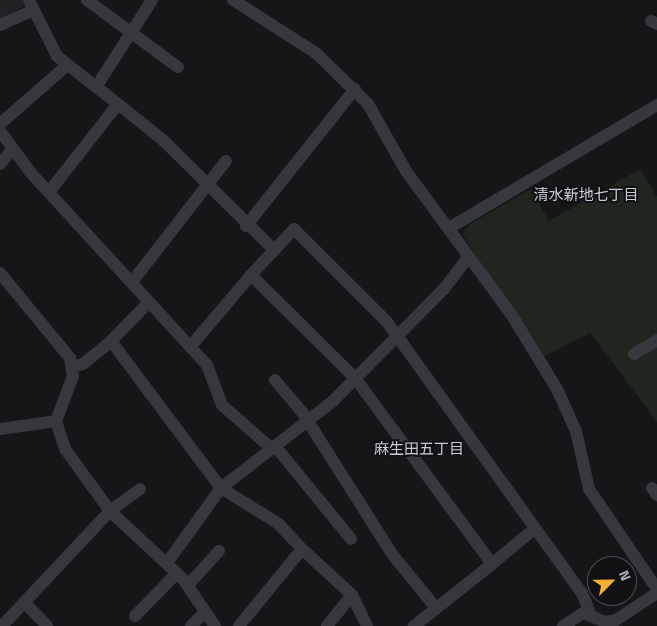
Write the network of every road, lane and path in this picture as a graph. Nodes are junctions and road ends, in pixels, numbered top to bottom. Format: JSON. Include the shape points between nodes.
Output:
{"nodes":[{"id":1,"x":87,"y":0,"type":"edge"},
{"id":2,"x":152,"y":0,"type":"edge"},
{"id":3,"x":233,"y":0,"type":"edge"},
{"id":4,"x":31,"y":5,"type":"edge"},
{"id":5,"x":0,"y":24,"type":"edge"},
{"id":6,"x":130,"y":34,"type":"junction"},
{"id":7,"x":66,"y":66,"type":"junction"},
{"id":8,"x":178,"y":66,"type":"dead end"},
{"id":9,"x":96,"y":87,"type":"junction"},
{"id":10,"x":355,"y":89,"type":"junction"},
{"id":11,"x":118,"y":104,"type":"junction"},
{"id":12,"x":657,"y":105,"type":"edge"},
{"id":13,"x":0,"y":124,"type":"edge"},
{"id":14,"x":0,"y":131,"type":"edge"},
{"id":15,"x":13,"y":149,"type":"junction"},
{"id":16,"x":226,"y":161,"type":"dead end"},
{"id":17,"x":0,"y":164,"type":"edge"},
{"id":18,"x":206,"y":186,"type":"junction"},
{"id":19,"x":49,"y":192,"type":"junction"},
{"id":20,"x":246,"y":226,"type":"junction"},
{"id":21,"x":449,"y":228,"type":"junction"},
{"id":22,"x":273,"y":249,"type":"junction"},
{"id":23,"x":469,"y":256,"type":"junction"},
{"id":24,"x":0,"y":273,"type":"edge"},
{"id":25,"x":251,"y":275,"type":"junction"},
{"id":26,"x":132,"y":282,"type":"junction"},
{"id":27,"x":150,"y":302,"type":"junction"},
{"id":28,"x":399,"y":335,"type":"junction"},
{"id":29,"x":657,"y":340,"type":"edge"},
{"id":30,"x":111,"y":341,"type":"junction"},
{"id":31,"x":190,"y":347,"type":"junction"},
{"id":32,"x":634,"y":354,"type":"dead end"},
{"id":33,"x":73,"y":367,"type":"junction"},
{"id":34,"x":355,"y":378,"type":"junction"},
{"id":35,"x":275,"y":380,"type":"dead end"},
{"id":36,"x":56,"y":421,"type":"junction"},
{"id":37,"x":308,"y":421,"type":"junction"},
{"id":38,"x":0,"y":429,"type":"edge"},
{"id":39,"x":274,"y":448,"type":"junction"},
{"id":40,"x":221,"y":488,"type":"junction"},
{"id":41,"x":140,"y":489,"type":"dead end"},
{"id":42,"x":110,"y":511,"type":"junction"},
{"id":43,"x":534,"y":529,"type":"junction"},
{"id":44,"x":351,"y":539,"type":"dead end"},
{"id":45,"x":302,"y":549,"type":"junction"},
{"id":46,"x":219,"y":551,"type":"dead end"},
{"id":47,"x":167,"y":563,"type":"junction"},
{"id":48,"x":492,"y":564,"type":"junction"},
{"id":49,"x":177,"y":573,"type":"junction"},
{"id":50,"x":188,"y":585,"type":"junction"},
{"id":51,"x":657,"y":589,"type":"edge"},
{"id":52,"x":657,"y":593,"type":"edge"},
{"id":53,"x":352,"y":595,"type":"junction"},
{"id":54,"x":25,"y":603,"type":"junction"},
{"id":55,"x":436,"y":608,"type":"junction"},
{"id":56,"x":204,"y":613,"type":"junction"},
{"id":57,"x":591,"y":615,"type":"junction"},
{"id":58,"x":135,"y":616,"type":"dead end"},
{"id":59,"x":2,"y":626,"type":"edge"},
{"id":60,"x":47,"y":626,"type":"edge"},
{"id":61,"x":191,"y":626,"type":"edge"},
{"id":62,"x":214,"y":626,"type":"edge"},
{"id":63,"x":239,"y":626,"type":"edge"},
{"id":64,"x":327,"y":626,"type":"edge"},
{"id":65,"x":367,"y":626,"type":"edge"},
{"id":66,"x":414,"y":626,"type":"edge"},
{"id":67,"x":563,"y":626,"type":"edge"}],
"edges":[{"from":1,"to":6,"type":"street"},
{"from":2,"to":6,"type":"street"},
{"from":3,"to":10,"type":"street","via":[[302,43]]},
{"from":4,"to":5,"type":"street"},
{"from":4,"to":7,"type":"street","via":[[47,42]]},
{"from":6,"to":8,"type":"street"},
{"from":6,"to":9,"type":"street"},
{"from":7,"to":9,"type":"street"},
{"from":7,"to":13,"type":"street"},
{"from":9,"to":11,"type":"street"},
{"from":10,"to":20,"type":"street"},
{"from":10,"to":21,"type":"street","via":[[374,113],[406,171]]},
{"from":11,"to":18,"type":"street","via":[[162,140]]},
{"from":11,"to":19,"type":"street"},
{"from":12,"to":21,"type":"street"},
{"from":14,"to":15,"type":"street"},
{"from":15,"to":17,"type":"street"},
{"from":15,"to":19,"type":"street"},
{"from":16,"to":18,"type":"street"},
{"from":18,"to":20,"type":"street"},
{"from":18,"to":26,"type":"street"},
{"from":19,"to":26,"type":"street"},
{"from":20,"to":22,"type":"street"},
{"from":21,"to":23,"type":"street"},
{"from":22,"to":25,"type":"street"},
{"from":22,"to":28,"type":"street","via":[[294,229]]},
{"from":23,"to":28,"type":"street"},
{"from":23,"to":51,"type":"street","via":[[512,314],[557,389],[576,431],[589,489]]},
{"from":24,"to":33,"type":"street"},
{"from":25,"to":31,"type":"street"},
{"from":25,"to":34,"type":"street"},
{"from":26,"to":27,"type":"street"},
{"from":27,"to":30,"type":"street"},
{"from":27,"to":31,"type":"street"},
{"from":28,"to":34,"type":"street"},
{"from":28,"to":43,"type":"street"},
{"from":29,"to":32,"type":"street"},
{"from":30,"to":33,"type":"street","via":[[83,364]]},
{"from":30,"to":40,"type":"street","via":[[151,389],[172,428]]},
{"from":31,"to":39,"type":"street","via":[[207,365],[222,405]]},
{"from":33,"to":36,"type":"street"},
{"from":34,"to":37,"type":"street"},
{"from":34,"to":48,"type":"street"},
{"from":35,"to":37,"type":"street"},
{"from":36,"to":38,"type":"street"},
{"from":36,"to":42,"type":"street","via":[[65,449]]},
{"from":37,"to":39,"type":"street"},
{"from":37,"to":55,"type":"street","via":[[392,554]]},
{"from":39,"to":40,"type":"street"},
{"from":39,"to":44,"type":"street"},
{"from":40,"to":45,"type":"street","via":[[279,524]]},
{"from":40,"to":47,"type":"street"},
{"from":41,"to":42,"type":"street"},
{"from":42,"to":47,"type":"street"},
{"from":42,"to":54,"type":"street"},
{"from":43,"to":48,"type":"street"},
{"from":43,"to":57,"type":"street","via":[[582,593]]},
{"from":45,"to":53,"type":"street"},
{"from":45,"to":63,"type":"street"},
{"from":46,"to":50,"type":"street"},
{"from":47,"to":49,"type":"street"},
{"from":48,"to":55,"type":"street"},
{"from":49,"to":50,"type":"street"},
{"from":49,"to":58,"type":"street"},
{"from":50,"to":56,"type":"street"},
{"from":52,"to":57,"type":"street","via":[[616,620],[605,622]]},
{"from":53,"to":64,"type":"street"},
{"from":53,"to":65,"type":"street","via":[[362,608]]},
{"from":54,"to":59,"type":"street"},
{"from":54,"to":60,"type":"street"},
{"from":55,"to":66,"type":"street"},
{"from":56,"to":61,"type":"street"},
{"from":56,"to":62,"type":"street"},
{"from":57,"to":67,"type":"street","via":[[583,613]]}]}
